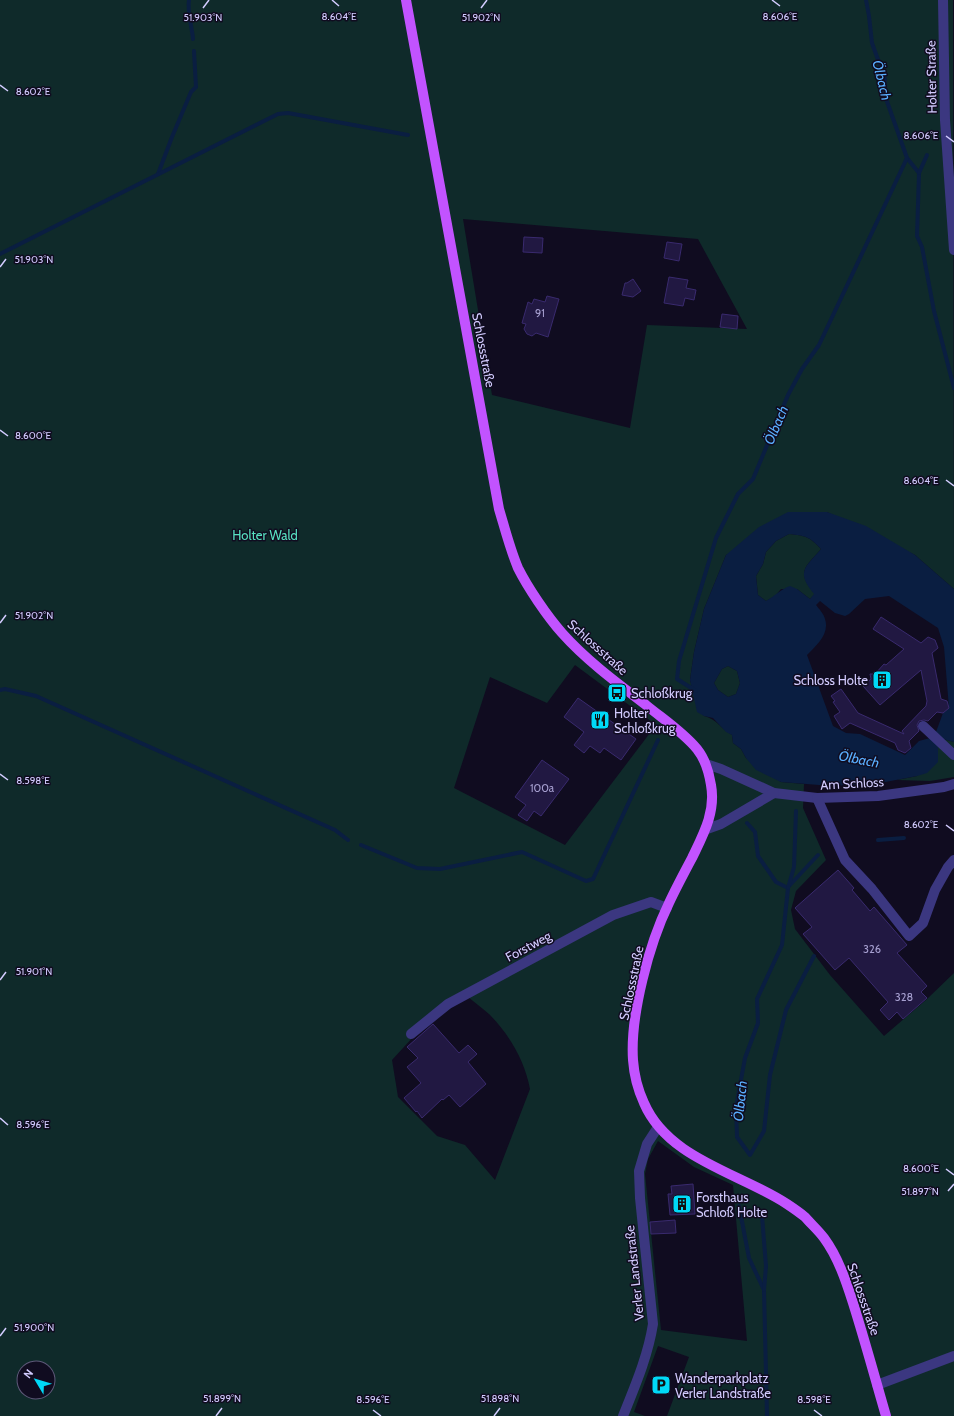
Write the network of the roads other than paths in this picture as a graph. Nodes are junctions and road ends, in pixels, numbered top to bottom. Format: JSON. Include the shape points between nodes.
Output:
{"nodes":[{"id":1,"x":406,"y":0,"type":"edge"},
{"id":2,"x":943,"y":0,"type":"edge"},
{"id":3,"x":950,"y":120,"type":"edge"},
{"id":4,"x":954,"y":250,"type":"edge"},
{"id":5,"x":923,"y":726,"type":"dead end"},
{"id":6,"x":954,"y":755,"type":"edge"},
{"id":7,"x":706,"y":764,"type":"junction"},
{"id":8,"x":954,"y":784,"type":"edge"},
{"id":9,"x":774,"y":793,"type":"junction"},
{"id":10,"x":817,"y":798,"type":"junction"},
{"id":11,"x":707,"y":829,"type":"junction"},
{"id":12,"x":954,"y":860,"type":"edge"},
{"id":13,"x":667,"y":908,"type":"junction"},
{"id":14,"x":411,"y":1034,"type":"dead end"},
{"id":15,"x":658,"y":1127,"type":"junction"},
{"id":16,"x":954,"y":1356,"type":"edge"},
{"id":17,"x":877,"y":1385,"type":"junction"},
{"id":18,"x":623,"y":1416,"type":"edge"},
{"id":19,"x":886,"y":1416,"type":"edge"}],
"edges":[{"from":1,"to":7,"type":"main road","name":"Schlossstraße","via":[[499,510],[514,557],[545,611],[562,634],[594,664],[672,725],[696,749]]},
{"from":2,"to":3,"type":"street","name":"Holter Straße"},
{"from":3,"to":4,"type":"street","name":"Holter Straße"},
{"from":5,"to":6,"type":"street"},
{"from":7,"to":9,"type":"street","name":"Am Schloss"},
{"from":7,"to":11,"type":"main road","name":"Schlossstraße","via":[[712,786],[712,805]]},
{"from":8,"to":10,"type":"street","name":"Am Schloss","via":[[878,796]]},
{"from":9,"to":10,"type":"street","name":"Am Schloss"},
{"from":9,"to":11,"type":"street","via":[[721,824]]},
{"from":10,"to":12,"type":"street","via":[[845,860],[909,936],[923,923],[935,890]]},
{"from":11,"to":13,"type":"main road","name":"Schlossstraße"},
{"from":13,"to":14,"type":"street","name":"Forstweg","via":[[651,902],[613,915],[448,1004]]},
{"from":13,"to":15,"type":"main road","name":"Schlossstraße","via":[[648,958],[633,1040],[637,1083],[650,1116]]},
{"from":15,"to":17,"type":"main road","name":"Schlossstraße","via":[[701,1160],[772,1194],[802,1214],[825,1239],[843,1272]]},
{"from":15,"to":18,"type":"street","name":"Verler Landstraße","via":[[647,1144],[639,1171],[653,1324],[640,1373]]},
{"from":16,"to":17,"type":"street"},
{"from":17,"to":19,"type":"main road","name":"Schlossstraße"}]}
